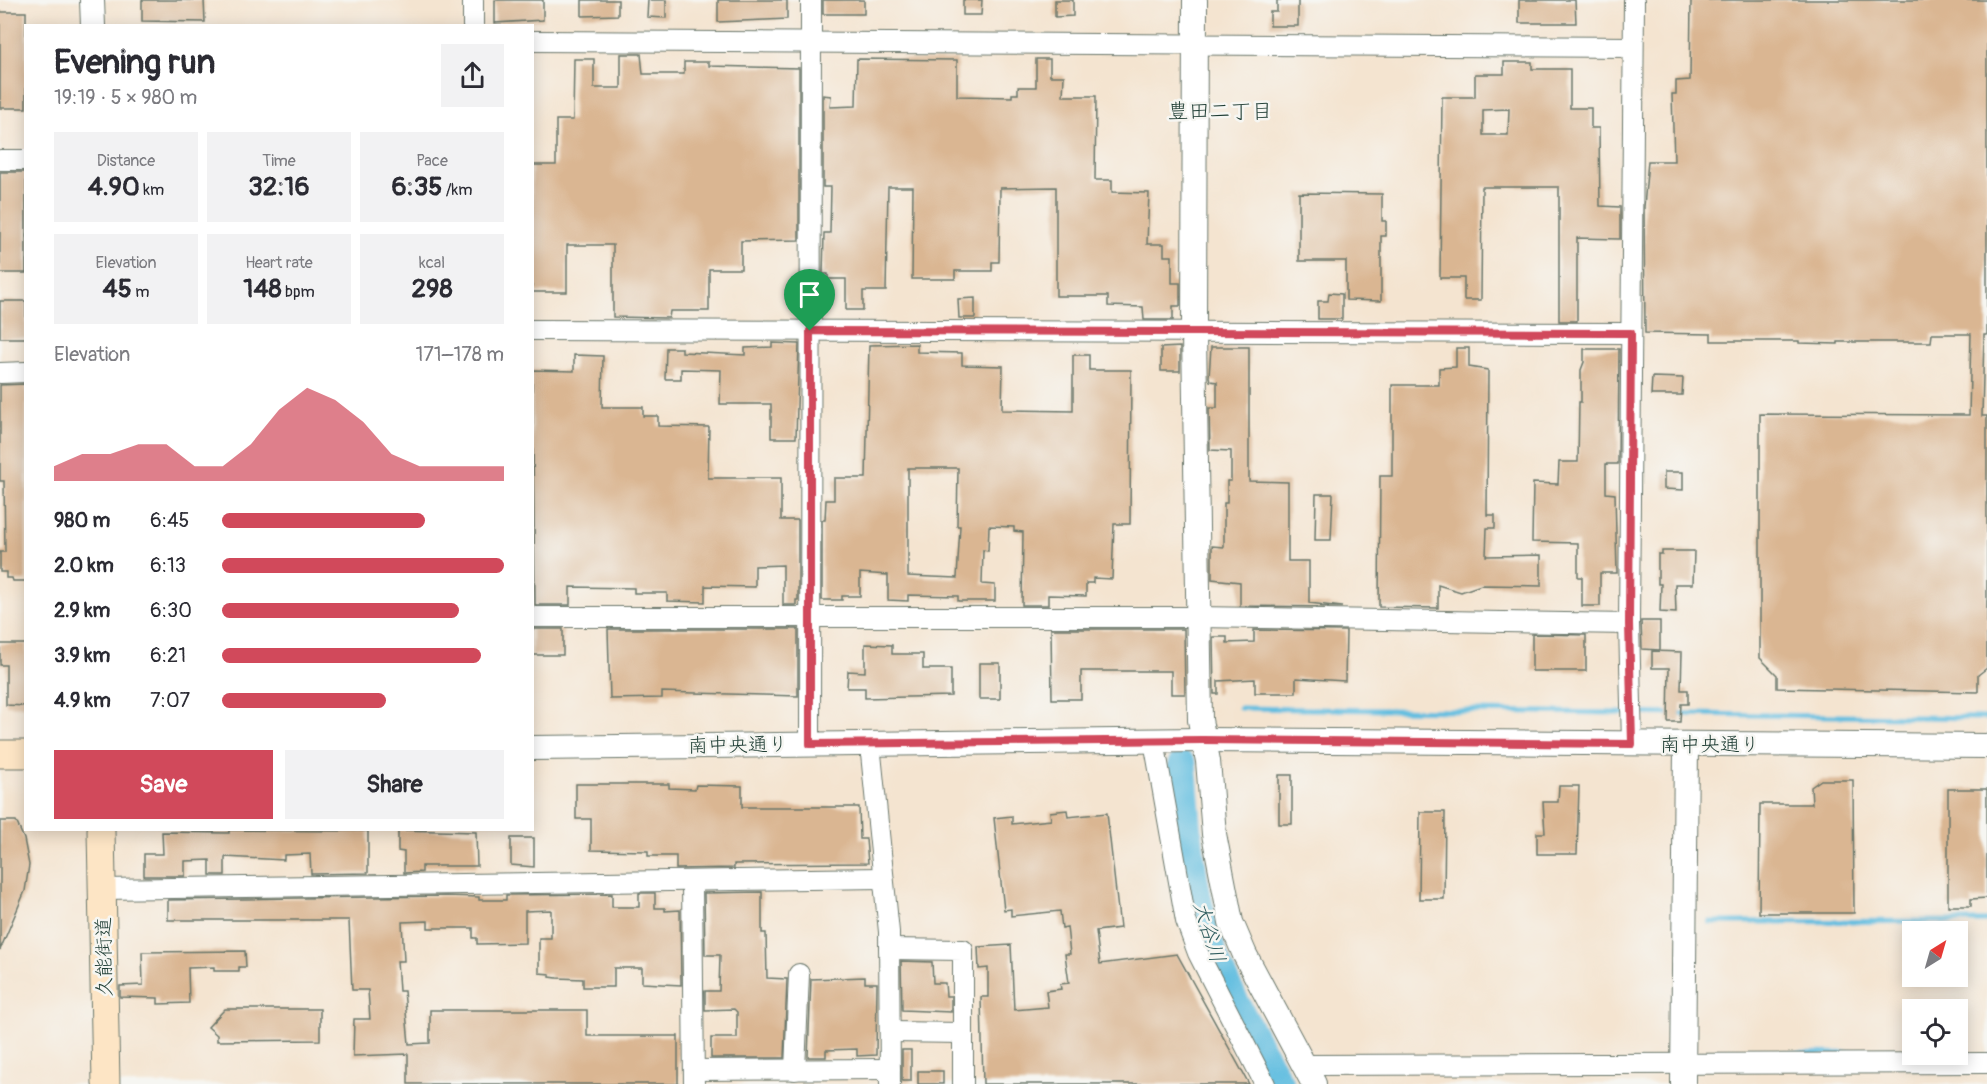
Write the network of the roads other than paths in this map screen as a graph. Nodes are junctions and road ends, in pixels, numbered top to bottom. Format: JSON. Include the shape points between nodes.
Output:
{"nodes":[{"id":1,"x":92,"y":0,"type":"edge"},
{"id":2,"x":473,"y":0,"type":"edge"},
{"id":3,"x":811,"y":0,"type":"edge"},
{"id":4,"x":1195,"y":0,"type":"edge"},
{"id":5,"x":1634,"y":0,"type":"edge"},
{"id":6,"x":93,"y":24,"type":"edge"},
{"id":7,"x":473,"y":24,"type":"edge"},
{"id":8,"x":534,"y":40,"type":"edge"},
{"id":9,"x":810,"y":42,"type":"junction"},
{"id":10,"x":1195,"y":44,"type":"junction"},
{"id":11,"x":1633,"y":47,"type":"junction"},
{"id":12,"x":0,"y":160,"type":"edge"},
{"id":13,"x":24,"y":160,"type":"edge"},
{"id":14,"x":534,"y":330,"type":"edge"},
{"id":15,"x":810,"y":331,"type":"junction"},
{"id":16,"x":1631,"y":333,"type":"junction"},
{"id":17,"x":1194,"y":334,"type":"junction"},
{"id":18,"x":24,"y":372,"type":"edge"},
{"id":19,"x":0,"y":373,"type":"edge"},
{"id":20,"x":534,"y":617,"type":"edge"},
{"id":21,"x":1196,"y":617,"type":"junction"},
{"id":22,"x":810,"y":619,"type":"junction"},
{"id":23,"x":1629,"y":624,"type":"junction"},
{"id":24,"x":1202,"y":740,"type":"junction"},
{"id":25,"x":1154,"y":741,"type":"junction"},
{"id":26,"x":810,"y":744,"type":"junction"},
{"id":27,"x":870,"y":744,"type":"junction"},
{"id":28,"x":1632,"y":744,"type":"junction"},
{"id":29,"x":1686,"y":744,"type":"junction"},
{"id":30,"x":1987,"y":746,"type":"edge"},
{"id":31,"x":534,"y":748,"type":"edge"},
{"id":32,"x":0,"y":754,"type":"edge"},
{"id":33,"x":24,"y":754,"type":"edge"},
{"id":34,"x":101,"y":831,"type":"edge"},
{"id":35,"x":883,"y":878,"type":"junction"},
{"id":36,"x":692,"y":882,"type":"junction"},
{"id":37,"x":102,"y":889,"type":"junction"},
{"id":38,"x":889,"y":949,"type":"junction"},
{"id":39,"x":799,"y":974,"type":"dead end"},
{"id":40,"x":890,"y":1032,"type":"junction"},
{"id":41,"x":963,"y":1033,"type":"junction"},
{"id":42,"x":1987,"y":1063,"type":"edge"},
{"id":43,"x":795,"y":1070,"type":"junction"},
{"id":44,"x":1308,"y":1074,"type":"edge"},
{"id":45,"x":1683,"y":1074,"type":"edge"},
{"id":46,"x":890,"y":1076,"type":"edge"},
{"id":47,"x":694,"y":1077,"type":"edge"},
{"id":48,"x":771,"y":1078,"type":"edge"},
{"id":49,"x":106,"y":1084,"type":"edge"},
{"id":50,"x":963,"y":1084,"type":"edge"},
{"id":51,"x":1265,"y":1084,"type":"edge"}],
"edges":[{"from":1,"to":6,"type":"street"},
{"from":2,"to":7,"type":"street"},
{"from":3,"to":9,"type":"street"},
{"from":4,"to":10,"type":"street"},
{"from":5,"to":11,"type":"street"},
{"from":8,"to":9,"type":"street"},
{"from":9,"to":10,"type":"street"},
{"from":9,"to":15,"type":"street"},
{"from":10,"to":11,"type":"street"},
{"from":10,"to":17,"type":"street"},
{"from":11,"to":16,"type":"street"},
{"from":12,"to":13,"type":"street"},
{"from":14,"to":15,"type":"street"},
{"from":15,"to":17,"type":"street"},
{"from":15,"to":22,"type":"street"},
{"from":16,"to":17,"type":"street"},
{"from":16,"to":23,"type":"street"},
{"from":17,"to":21,"type":"street"},
{"from":18,"to":19,"type":"street"},
{"from":20,"to":22,"type":"street"},
{"from":21,"to":22,"type":"street"},
{"from":21,"to":23,"type":"street"},
{"from":21,"to":24,"type":"street"},
{"from":22,"to":26,"type":"street"},
{"from":23,"to":28,"type":"street"},
{"from":24,"to":25,"type":"street","name":"南中央通り"},
{"from":24,"to":28,"type":"street","name":"南中央通り"},
{"from":24,"to":44,"type":"street","via":[[1231,922]]},
{"from":25,"to":27,"type":"street","name":"南中央通り"},
{"from":25,"to":51,"type":"street","via":[[1186,921],[1198,953]]},
{"from":26,"to":27,"type":"street","name":"南中央通り"},
{"from":26,"to":31,"type":"street","name":"南中央通り"},
{"from":27,"to":35,"type":"street"},
{"from":28,"to":29,"type":"street","name":"南中央通り"},
{"from":29,"to":30,"type":"street","name":"南中央通り"},
{"from":29,"to":45,"type":"street"},
{"from":32,"to":33,"type":"main road"},
{"from":34,"to":37,"type":"main road","name":"久能街道"},
{"from":35,"to":36,"type":"street"},
{"from":35,"to":38,"type":"street"},
{"from":36,"to":37,"type":"street"},
{"from":36,"to":47,"type":"street"},
{"from":37,"to":49,"type":"main road","name":"久能街道"},
{"from":38,"to":40,"type":"street"},
{"from":38,"to":41,"type":"street","via":[[963,950]]},
{"from":39,"to":43,"type":"street"},
{"from":40,"to":41,"type":"street"},
{"from":40,"to":46,"type":"street"},
{"from":41,"to":50,"type":"street"},
{"from":42,"to":45,"type":"street"},
{"from":43,"to":46,"type":"street"},
{"from":43,"to":48,"type":"street"},
{"from":44,"to":45,"type":"street"},
{"from":47,"to":48,"type":"street"}]}
